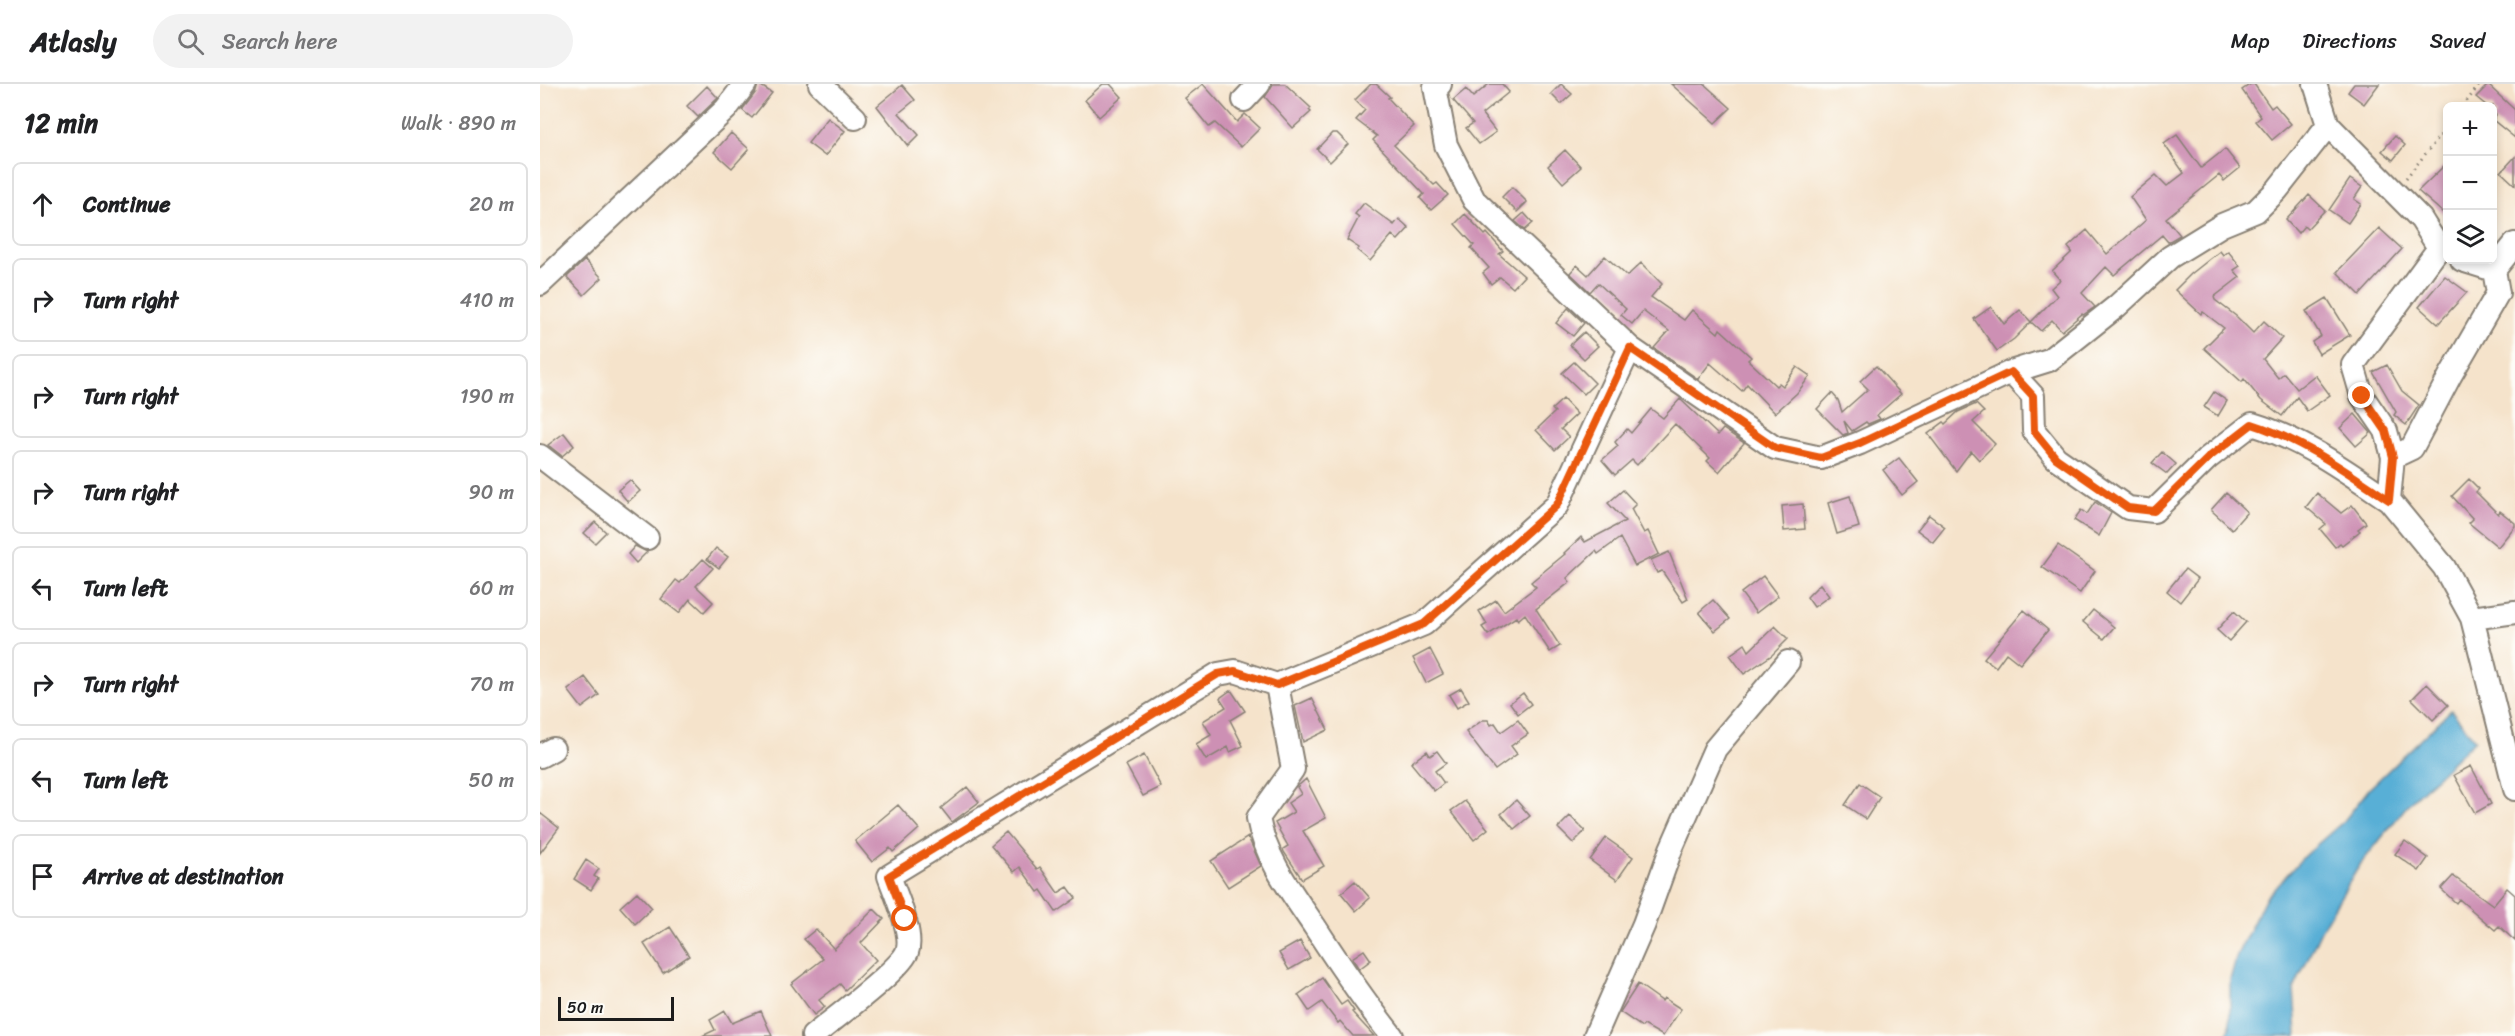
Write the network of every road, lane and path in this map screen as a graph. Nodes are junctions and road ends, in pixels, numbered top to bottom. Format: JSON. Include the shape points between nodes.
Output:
{"nodes":[{"id":1,"x":745,"y":84,"type":"edge"},
{"id":2,"x":820,"y":84,"type":"edge"},
{"id":3,"x":2314,"y":84,"type":"edge"},
{"id":4,"x":2480,"y":84,"type":"edge"},
{"id":5,"x":1435,"y":85,"type":"edge"},
{"id":6,"x":2466,"y":102,"type":"edge"},
{"id":7,"x":855,"y":118,"type":"dead end"},
{"id":8,"x":2328,"y":125,"type":"junction"},
{"id":9,"x":2443,"y":132,"type":"edge"},
{"id":10,"x":2393,"y":193,"type":"junction"},
{"id":11,"x":2515,"y":244,"type":"edge"},
{"id":12,"x":2443,"y":250,"type":"edge"},
{"id":13,"x":2475,"y":264,"type":"edge"},
{"id":14,"x":2494,"y":270,"type":"junction"},
{"id":15,"x":540,"y":284,"type":"edge"},
{"id":16,"x":1630,"y":348,"type":"junction"},
{"id":17,"x":2011,"y":372,"type":"junction"},
{"id":18,"x":540,"y":456,"type":"edge"},
{"id":19,"x":2393,"y":457,"type":"junction"},
{"id":20,"x":2389,"y":500,"type":"junction"},
{"id":21,"x":646,"y":538,"type":"dead end"},
{"id":22,"x":2515,"y":612,"type":"edge"},
{"id":23,"x":2472,"y":618,"type":"junction"},
{"id":24,"x":1788,"y":662,"type":"dead end"},
{"id":25,"x":1277,"y":685,"type":"junction"},
{"id":26,"x":2515,"y":789,"type":"edge"},
{"id":27,"x":813,"y":1036,"type":"edge"},
{"id":28,"x":1392,"y":1036,"type":"edge"},
{"id":29,"x":1595,"y":1036,"type":"edge"}],
"edges":[{"from":1,"to":15,"type":"street","via":[[726,109]]},
{"from":2,"to":7,"type":"street"},
{"from":3,"to":8,"type":"street"},
{"from":4,"to":6,"type":"path"},
{"from":5,"to":16,"type":"street","via":[[1446,145],[1474,200]]},
{"from":8,"to":10,"type":"street"},
{"from":8,"to":17,"type":"street","via":[[2256,211],[2222,225],[2170,257],[2049,360]]},
{"from":9,"to":10,"type":"path"},
{"from":10,"to":12,"type":"street","via":[[2421,219]]},
{"from":11,"to":14,"type":"street"},
{"from":12,"to":19,"type":"street","via":[[2353,365],[2362,396],[2386,431]]},
{"from":13,"to":14,"type":"street"},
{"from":14,"to":19,"type":"street","via":[[2498,293],[2412,448]]},
{"from":16,"to":17,"type":"street","via":[[1775,448],[1821,458]]},
{"from":16,"to":25,"type":"street","via":[[1557,505],[1424,624]]},
{"from":17,"to":20,"type":"street","via":[[2033,396],[2034,431],[2056,458],[2128,508],[2154,511],[2208,458],[2252,424],[2328,459]]},
{"from":18,"to":21,"type":"street"},
{"from":19,"to":20,"type":"street"},
{"from":20,"to":23,"type":"street","via":[[2444,567]]},
{"from":22,"to":23,"type":"street"},
{"from":23,"to":26,"type":"street"},
{"from":24,"to":29,"type":"street","via":[[1715,749]]},
{"from":25,"to":27,"type":"street","via":[[1235,671],[1218,674],[889,876],[905,919],[908,951],[896,968]]},
{"from":25,"to":28,"type":"street","via":[[1293,769],[1257,818],[1260,833],[1282,878],[1360,996]]}]}
